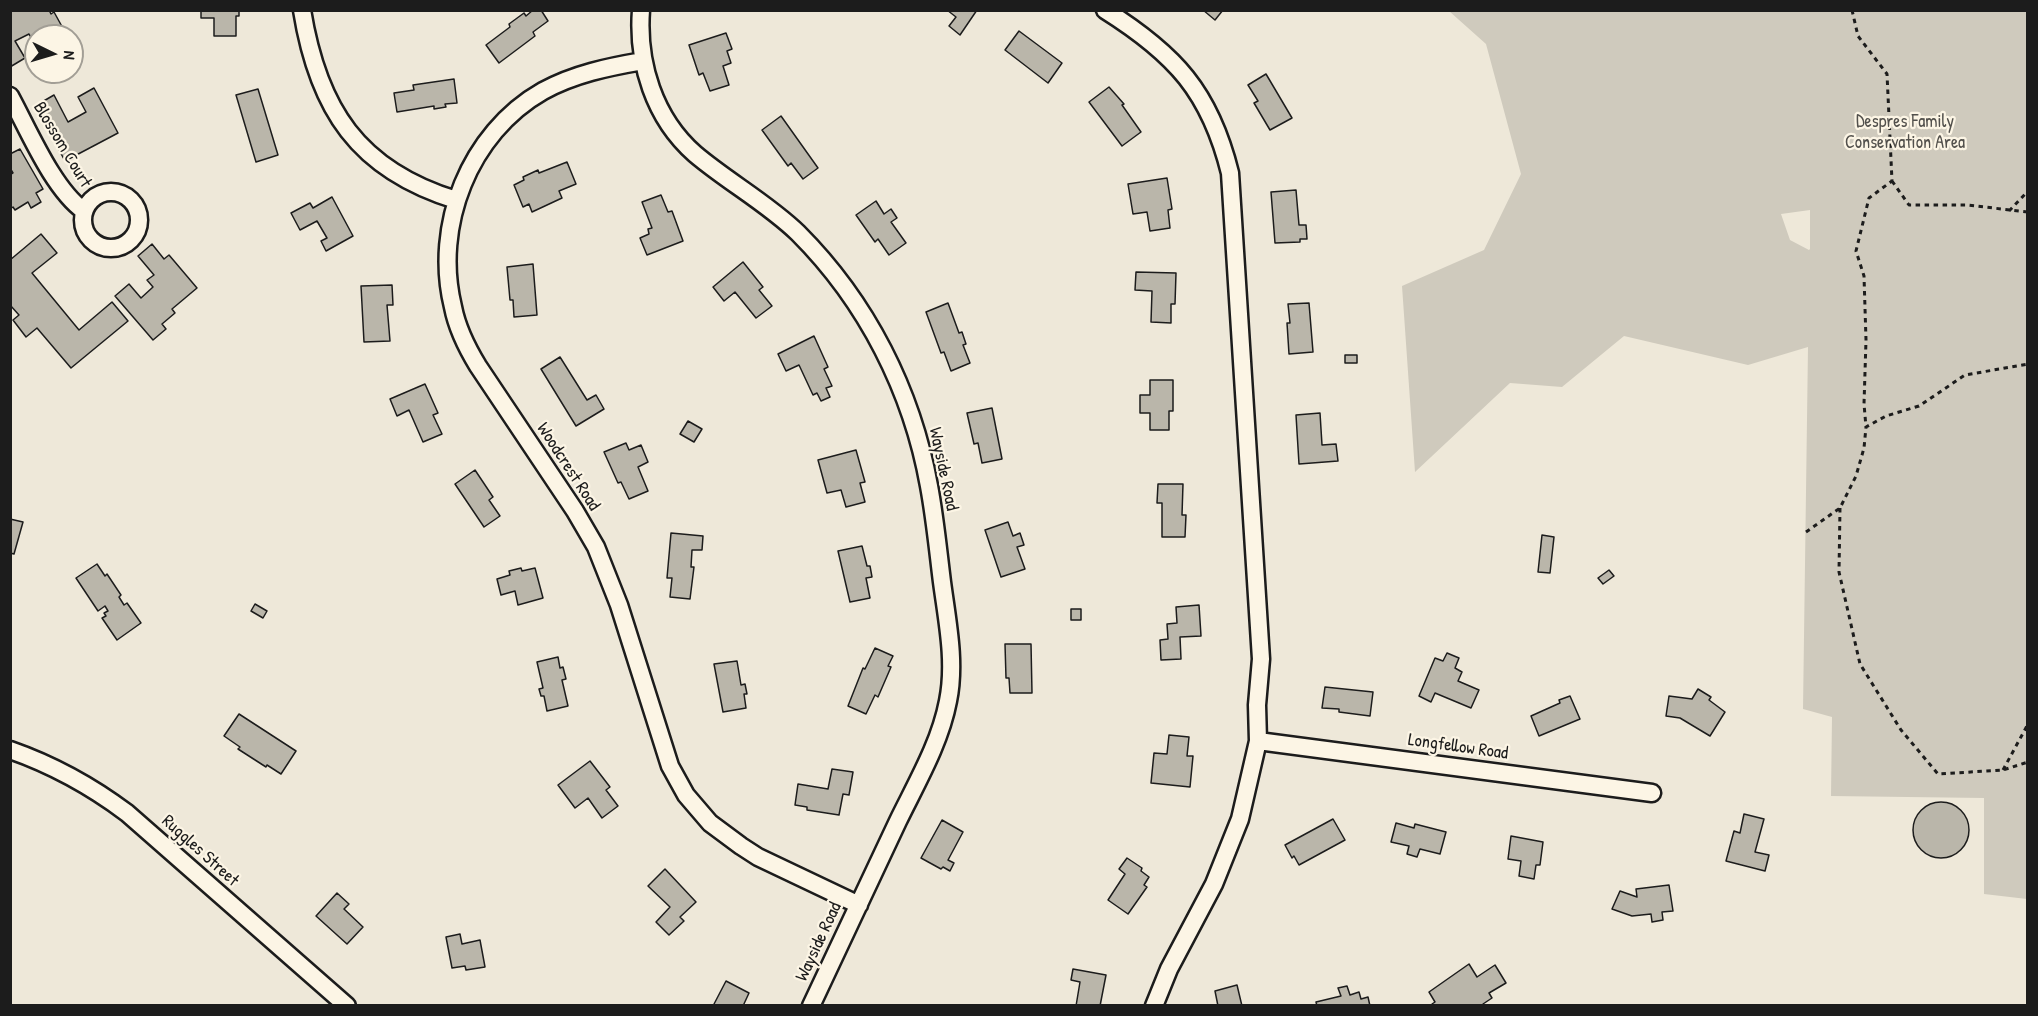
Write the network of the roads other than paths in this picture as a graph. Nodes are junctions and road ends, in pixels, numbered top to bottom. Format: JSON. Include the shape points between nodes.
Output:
{"nodes":[{"id":1,"x":302,"y":10,"type":"edge"},
{"id":2,"x":641,"y":10,"type":"edge"},
{"id":3,"x":1105,"y":10,"type":"edge"},
{"id":4,"x":643,"y":61,"type":"junction"},
{"id":5,"x":10,"y":96,"type":"edge"},
{"id":6,"x":16,"y":122,"type":"edge"},
{"id":7,"x":456,"y":200,"type":"junction"},
{"id":8,"x":84,"y":211,"type":"dead end"},
{"id":9,"x":1258,"y":741,"type":"junction"},
{"id":10,"x":10,"y":750,"type":"edge"},
{"id":11,"x":1652,"y":793,"type":"dead end"},
{"id":12,"x":859,"y":905,"type":"junction"},
{"id":13,"x":347,"y":1005,"type":"edge"},
{"id":14,"x":811,"y":1005,"type":"edge"},
{"id":15,"x":1154,"y":1005,"type":"edge"}],
"edges":[{"from":1,"to":7,"type":"street","via":[[317,76],[348,132],[394,173]]},
{"from":2,"to":4,"type":"street","name":"Wayside Road"},
{"from":3,"to":9,"type":"street","via":[[1145,37],[1182,70],[1212,120],[1230,173],[1261,659]]},
{"from":4,"to":7,"type":"street","name":"Woodcrest Road","via":[[592,71],[558,83],[526,103],[485,145]]},
{"from":4,"to":12,"type":"street","name":"Wayside Road","via":[[653,95],[677,135],[711,167],[797,232],[841,283],[896,372],[921,450],[950,651],[949,699],[931,752]]},
{"from":5,"to":6,"type":"street","name":"Blossom Court"},
{"from":6,"to":8,"type":"street","name":"Blossom Court","via":[[58,184]]},
{"from":7,"to":12,"type":"street","name":"Woodcrest Road","via":[[450,223],[448,267],[453,308],[460,328],[478,366],[596,547],[616,596],[676,780],[710,824],[741,846]]},
{"from":9,"to":11,"type":"street","name":"Longfellow Road"},
{"from":9,"to":15,"type":"street","via":[[1240,819],[1214,884]]},
{"from":10,"to":13,"type":"street","name":"Ruggles Street","via":[[63,772],[127,813]]},
{"from":12,"to":14,"type":"street","name":"Wayside Road"}]}
